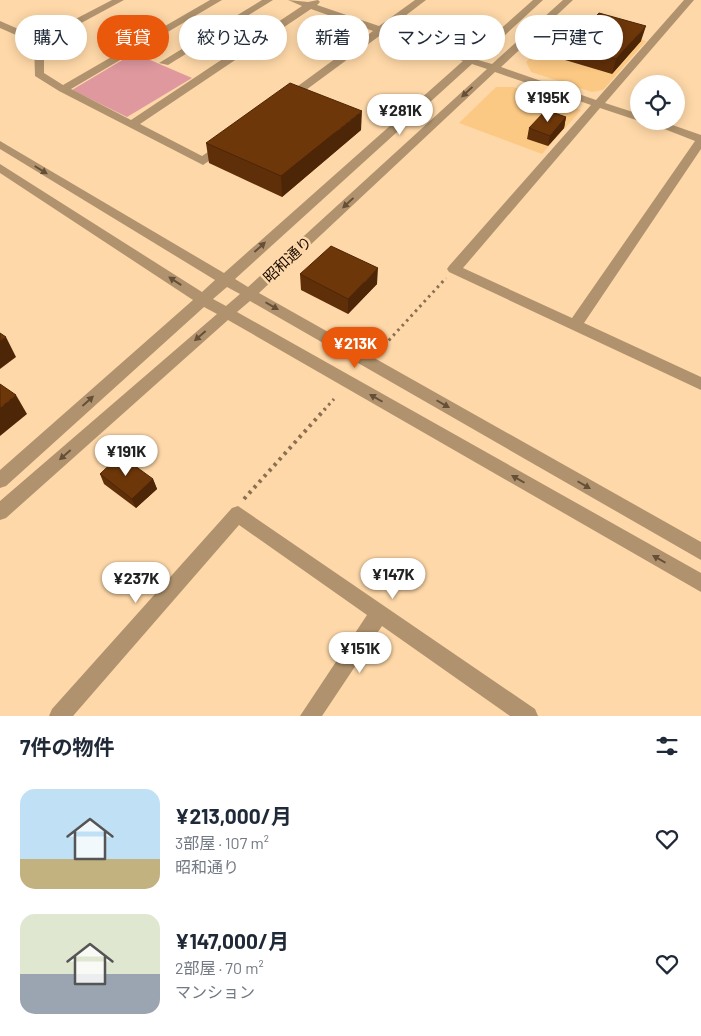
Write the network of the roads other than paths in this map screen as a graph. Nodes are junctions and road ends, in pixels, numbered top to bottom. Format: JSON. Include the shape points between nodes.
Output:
{"nodes":[{"id":1,"x":119,"y":0,"type":"edge"},
{"id":2,"x":217,"y":0,"type":"edge"},
{"id":3,"x":268,"y":0,"type":"edge"},
{"id":4,"x":293,"y":0,"type":"edge"},
{"id":5,"x":421,"y":0,"type":"edge"},
{"id":6,"x":538,"y":0,"type":"edge"},
{"id":7,"x":568,"y":0,"type":"edge"},
{"id":8,"x":689,"y":0,"type":"edge"},
{"id":9,"x":314,"y":3,"type":"edge"},
{"id":10,"x":400,"y":15,"type":"edge"},
{"id":11,"x":87,"y":17,"type":"edge"},
{"id":12,"x":0,"y":24,"type":"edge"},
{"id":13,"x":379,"y":30,"type":"edge"},
{"id":14,"x":15,"y":31,"type":"edge"},
{"id":15,"x":379,"y":31,"type":"edge"},
{"id":16,"x":39,"y":60,"type":"edge"},
{"id":17,"x":467,"y":60,"type":"edge"},
{"id":18,"x":470,"y":61,"type":"junction"},
{"id":19,"x":164,"y":63,"type":"dead end"},
{"id":20,"x":492,"y":69,"type":"junction"},
{"id":21,"x":63,"y":89,"type":"junction"},
{"id":22,"x":280,"y":104,"type":"edge"},
{"id":23,"x":597,"y":104,"type":"junction"},
{"id":24,"x":630,"y":115,"type":"edge"},
{"id":25,"x":132,"y":124,"type":"junction"},
{"id":26,"x":674,"y":130,"type":"edge"},
{"id":27,"x":234,"y":138,"type":"edge"},
{"id":28,"x":701,"y":140,"type":"edge"},
{"id":29,"x":0,"y":144,"type":"edge"},
{"id":30,"x":0,"y":168,"type":"edge"},
{"id":31,"x":224,"y":279,"type":"junction"},
{"id":32,"x":250,"y":293,"type":"junction"},
{"id":33,"x":202,"y":298,"type":"junction"},
{"id":34,"x":227,"y":313,"type":"junction"},
{"id":35,"x":574,"y":326,"type":"junction"},
{"id":36,"x":701,"y":384,"type":"edge"},
{"id":37,"x":0,"y":481,"type":"edge"},
{"id":38,"x":0,"y":512,"type":"edge"},
{"id":39,"x":701,"y":552,"type":"edge"},
{"id":40,"x":701,"y":583,"type":"edge"},
{"id":41,"x":380,"y":612,"type":"junction"},
{"id":42,"x":59,"y":716,"type":"edge"},
{"id":43,"x":310,"y":716,"type":"edge"},
{"id":44,"x":528,"y":716,"type":"edge"}],
"edges":[{"from":1,"to":11,"type":"street"},
{"from":2,"to":21,"type":"street"},
{"from":3,"to":19,"type":"street"},
{"from":4,"to":9,"type":"street"},
{"from":5,"to":10,"type":"street"},
{"from":6,"to":18,"type":"street","name":"昭和通り"},
{"from":7,"to":20,"type":"street","name":"昭和通り"},
{"from":8,"to":23,"type":"street"},
{"from":9,"to":13,"type":"street"},
{"from":9,"to":25,"type":"street"},
{"from":12,"to":14,"type":"street"},
{"from":15,"to":22,"type":"street"},
{"from":16,"to":21,"type":"street","via":[[39,74]]},
{"from":17,"to":18,"type":"street"},
{"from":18,"to":20,"type":"street"},
{"from":31,"to":18,"type":"street","name":"昭和通り","one_way":true},
{"from":20,"to":23,"type":"street"},
{"from":20,"to":32,"type":"street","name":"昭和通り","one_way":true},
{"from":21,"to":25,"type":"street"},
{"from":23,"to":24,"type":"street"},
{"from":23,"to":35,"type":"street","via":[[454,269]]},
{"from":25,"to":27,"type":"street","via":[[203,161]]},
{"from":26,"to":28,"type":"street"},
{"from":28,"to":35,"type":"street"},
{"from":29,"to":31,"type":"street","one_way":true},
{"from":33,"to":30,"type":"street","one_way":true},
{"from":31,"to":32,"type":"street"},
{"from":31,"to":33,"type":"street","name":"昭和通り"},
{"from":32,"to":34,"type":"street","name":"昭和通り"},
{"from":32,"to":39,"type":"street","one_way":true},
{"from":33,"to":34,"type":"street"},
{"from":37,"to":33,"type":"street","name":"昭和通り","one_way":true},
{"from":34,"to":38,"type":"street","name":"昭和通り","one_way":true},
{"from":40,"to":34,"type":"street","one_way":true},
{"from":35,"to":36,"type":"street"},
{"from":41,"to":42,"type":"street","via":[[238,514]]},
{"from":41,"to":43,"type":"street"},
{"from":41,"to":44,"type":"street"}]}
